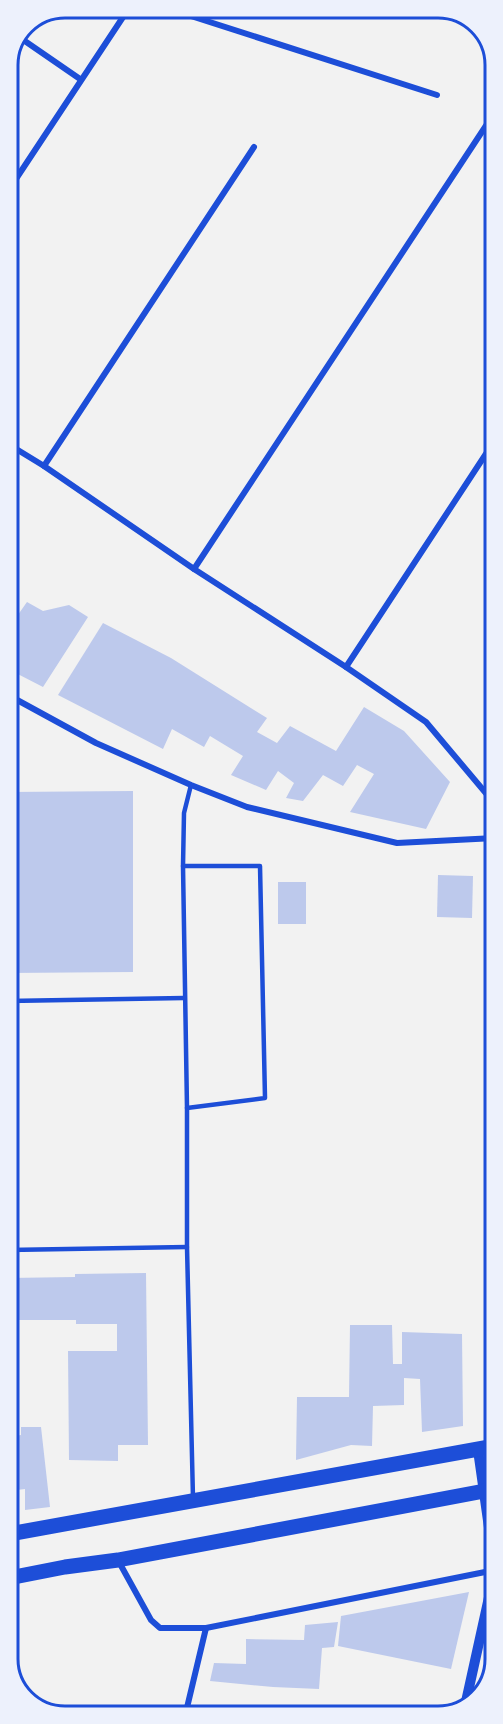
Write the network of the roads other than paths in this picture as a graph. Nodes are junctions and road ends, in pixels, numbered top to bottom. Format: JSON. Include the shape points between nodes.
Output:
{"nodes":[{"id":1,"x":122,"y":18,"type":"edge"},
{"id":2,"x":197,"y":18,"type":"edge"},
{"id":3,"x":25,"y":41,"type":"edge"},
{"id":4,"x":80,"y":79,"type":"junction"},
{"id":5,"x":437,"y":95,"type":"dead end"},
{"id":6,"x":485,"y":130,"type":"edge"},
{"id":7,"x":254,"y":147,"type":"dead end"},
{"id":8,"x":18,"y":175,"type":"edge"},
{"id":9,"x":18,"y":450,"type":"edge"},
{"id":10,"x":485,"y":455,"type":"edge"},
{"id":11,"x":44,"y":466,"type":"junction"},
{"id":12,"x":194,"y":569,"type":"junction"},
{"id":13,"x":346,"y":667,"type":"junction"},
{"id":14,"x":18,"y":700,"type":"edge"},
{"id":15,"x":191,"y":785,"type":"junction"},
{"id":16,"x":485,"y":792,"type":"edge"},
{"id":17,"x":485,"y":839,"type":"edge"},
{"id":18,"x":183,"y":866,"type":"junction"},
{"id":19,"x":184,"y":998,"type":"junction"},
{"id":20,"x":18,"y":1001,"type":"edge"},
{"id":21,"x":187,"y":1108,"type":"junction"},
{"id":22,"x":187,"y":1247,"type":"junction"},
{"id":23,"x":18,"y":1250,"type":"edge"},
{"id":24,"x":485,"y":1448,"type":"edge"},
{"id":25,"x":478,"y":1450,"type":"junction"},
{"id":26,"x":485,"y":1473,"type":"edge"},
{"id":27,"x":485,"y":1491,"type":"edge"},
{"id":28,"x":193,"y":1502,"type":"junction"},
{"id":29,"x":18,"y":1532,"type":"edge"},
{"id":30,"x":118,"y":1560,"type":"junction"},
{"id":31,"x":485,"y":1572,"type":"edge"},
{"id":32,"x":18,"y":1576,"type":"edge"},
{"id":33,"x":485,"y":1615,"type":"edge"},
{"id":34,"x":206,"y":1628,"type":"junction"},
{"id":35,"x":467,"y":1695,"type":"edge"},
{"id":36,"x":187,"y":1706,"type":"edge"}],
"edges":[{"from":1,"to":4,"type":"street"},
{"from":2,"to":5,"type":"street"},
{"from":3,"to":4,"type":"street"},
{"from":4,"to":8,"type":"street"},
{"from":6,"to":12,"type":"street"},
{"from":7,"to":11,"type":"street"},
{"from":9,"to":11,"type":"street"},
{"from":10,"to":13,"type":"street"},
{"from":11,"to":12,"type":"street"},
{"from":12,"to":13,"type":"street"},
{"from":13,"to":16,"type":"street","via":[[426,722]]},
{"from":14,"to":15,"type":"street","via":[[96,743]]},
{"from":15,"to":17,"type":"street","via":[[247,807],[397,843]]},
{"from":15,"to":18,"type":"lane","via":[[184,813]]},
{"from":18,"to":19,"type":"lane"},
{"from":18,"to":21,"type":"lane","via":[[260,866],[265,1087],[265,1098]]},
{"from":19,"to":20,"type":"lane"},
{"from":19,"to":21,"type":"lane"},
{"from":21,"to":22,"type":"lane"},
{"from":22,"to":23,"type":"lane"},
{"from":22,"to":28,"type":"lane"},
{"from":24,"to":25,"type":"main road"},
{"from":25,"to":26,"type":"street"},
{"from":25,"to":28,"type":"main road"},
{"from":27,"to":30,"type":"main road"},
{"from":28,"to":29,"type":"main road"},
{"from":30,"to":32,"type":"main road"},
{"from":30,"to":34,"type":"street","via":[[151,1620],[160,1628]]},
{"from":31,"to":34,"type":"street"},
{"from":33,"to":35,"type":"street"},
{"from":34,"to":36,"type":"street"}]}
